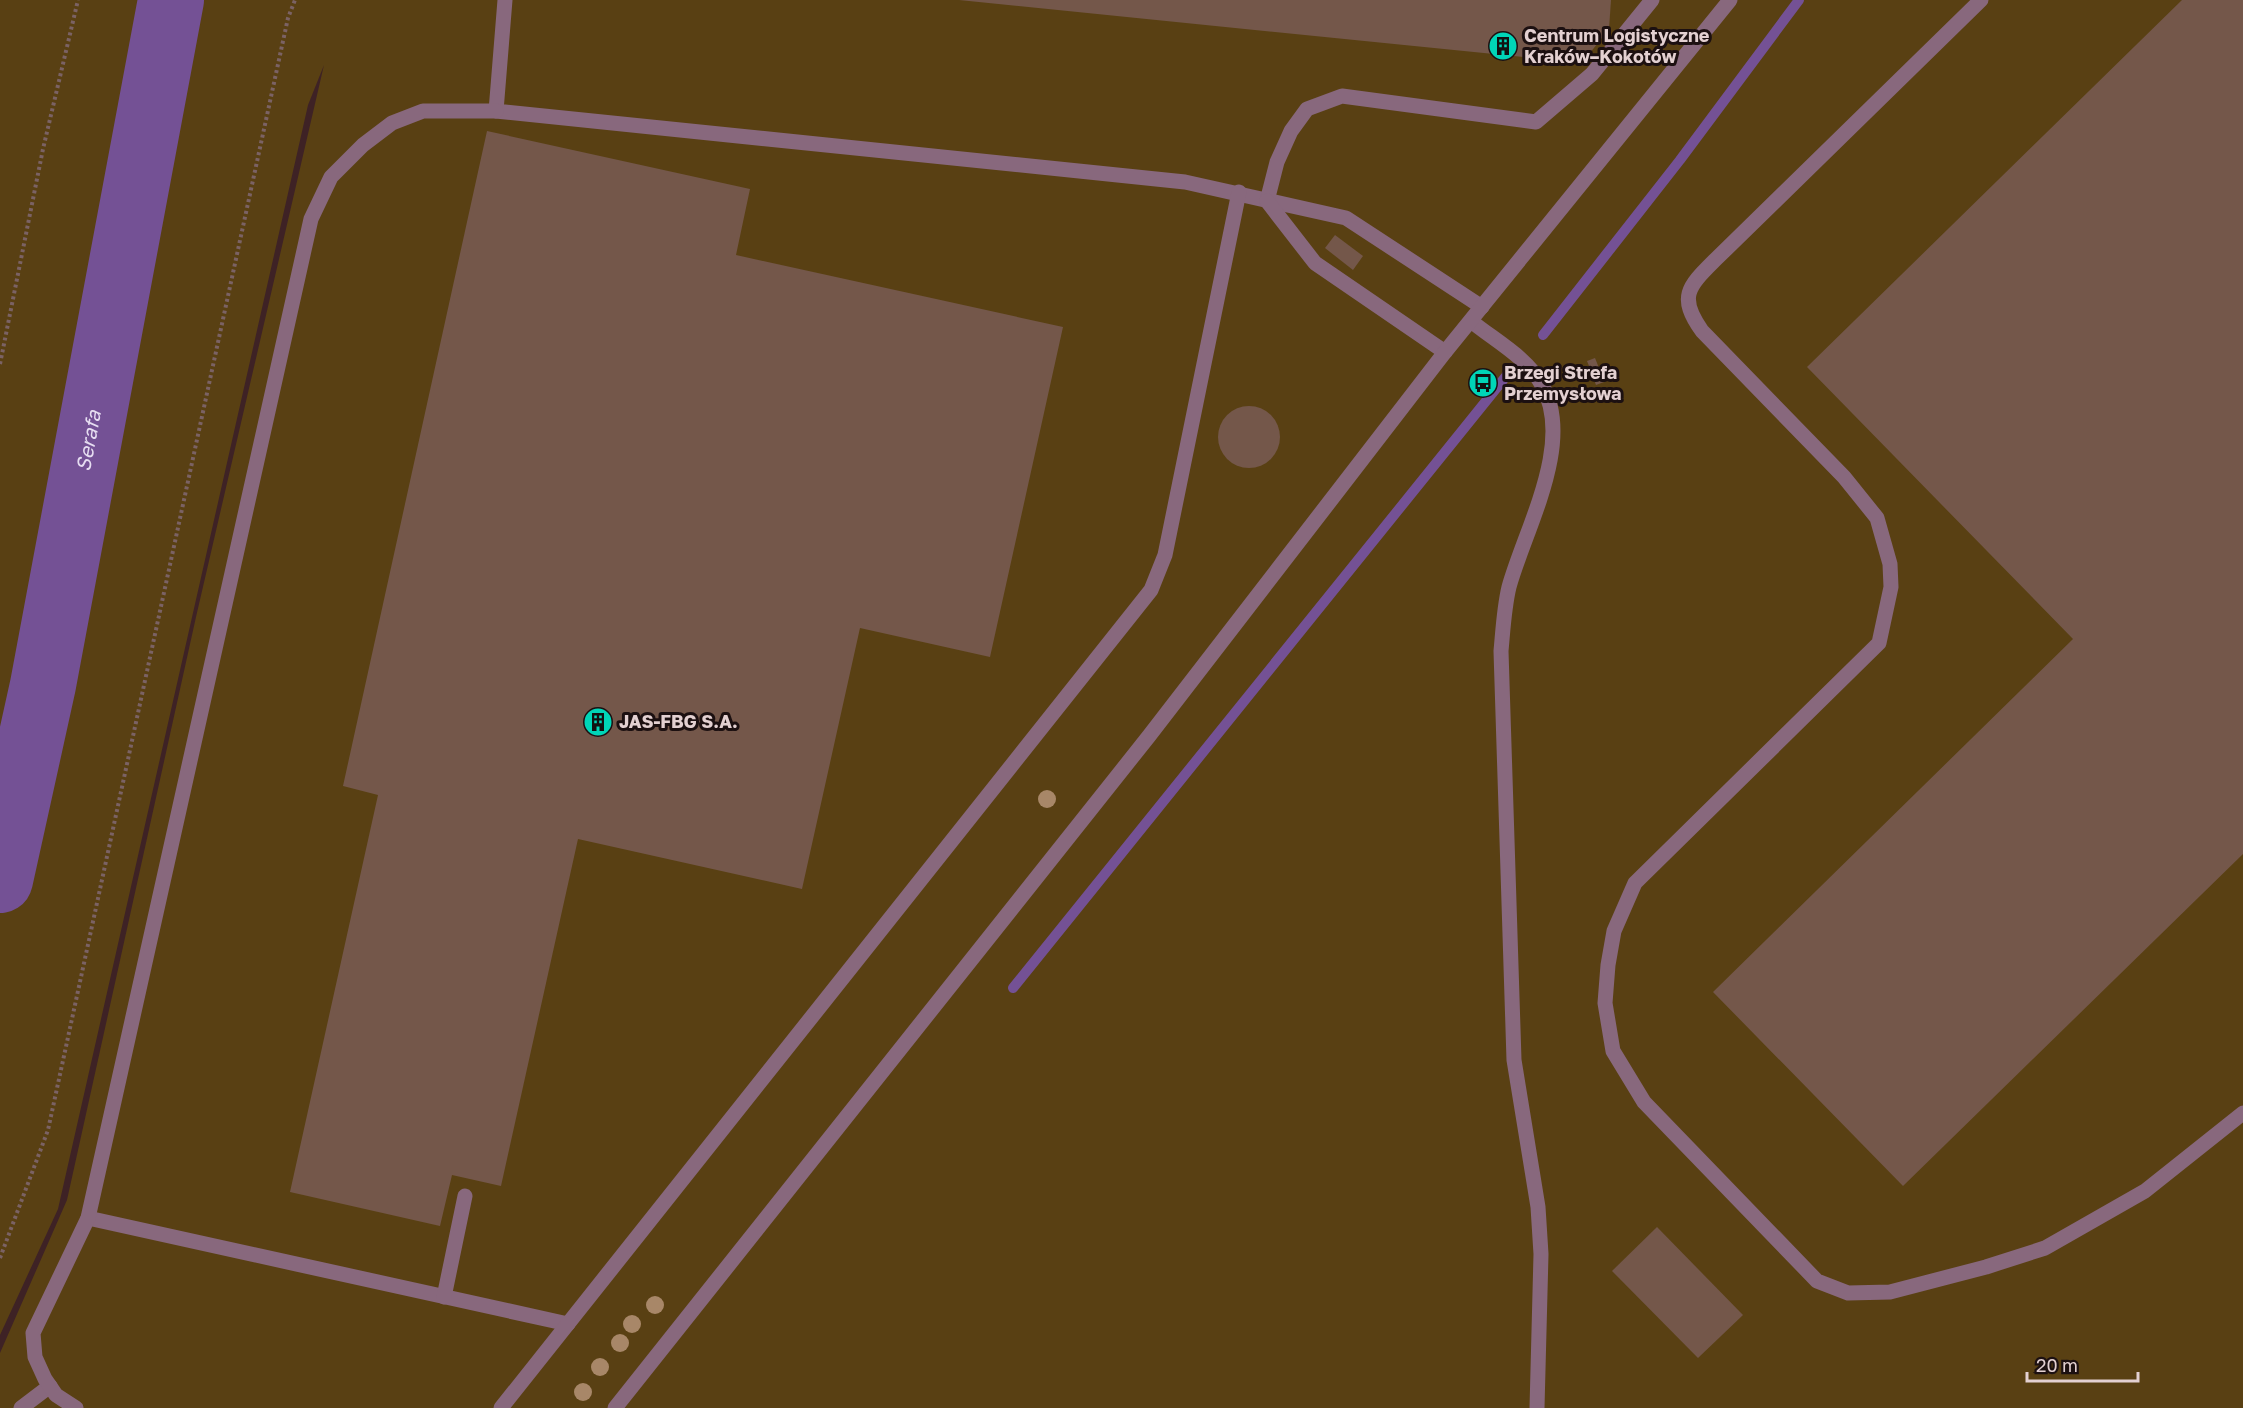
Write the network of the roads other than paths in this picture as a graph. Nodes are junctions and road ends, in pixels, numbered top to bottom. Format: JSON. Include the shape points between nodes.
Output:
{"nodes":[{"id":1,"x":506,"y":0,"type":"edge"},
{"id":2,"x":1652,"y":0,"type":"edge"},
{"id":3,"x":1730,"y":0,"type":"edge"},
{"id":4,"x":1981,"y":0,"type":"edge"},
{"id":5,"x":496,"y":111,"type":"junction"},
{"id":6,"x":1239,"y":192,"type":"junction"},
{"id":7,"x":1267,"y":201,"type":"junction"},
{"id":8,"x":1482,"y":307,"type":"junction"},
{"id":9,"x":1470,"y":321,"type":"junction"},
{"id":10,"x":1445,"y":352,"type":"junction"},
{"id":11,"x":2243,"y":1113,"type":"edge"},
{"id":12,"x":465,"y":1196,"type":"dead end"},
{"id":13,"x":88,"y":1218,"type":"junction"},
{"id":14,"x":444,"y":1297,"type":"junction"},
{"id":15,"x":568,"y":1324,"type":"junction"},
{"id":16,"x":50,"y":1386,"type":"junction"},
{"id":17,"x":21,"y":1408,"type":"edge"},
{"id":18,"x":76,"y":1408,"type":"edge"},
{"id":19,"x":501,"y":1408,"type":"edge"},
{"id":20,"x":615,"y":1408,"type":"edge"},
{"id":21,"x":1537,"y":1408,"type":"edge"}],
"edges":[{"from":1,"to":5,"type":"street"},
{"from":2,"to":7,"type":"street","via":[[1592,74],[1536,122],[1342,96],[1307,108],[1277,162]]},
{"from":3,"to":8,"type":"street"},
{"from":4,"to":11,"type":"street","via":[[1716,259],[1688,293],[1691,317],[1702,331],[1844,477],[1877,518],[1890,564],[1891,587],[1879,643],[1635,883],[1614,931],[1608,965],[1605,1003],[1613,1051],[1644,1102],[1817,1281],[1848,1293],[1890,1292],[2045,1248],[2145,1191]]},
{"from":5,"to":6,"type":"street","via":[[1185,182]]},
{"from":5,"to":13,"type":"street","via":[[423,111],[392,123],[331,177],[311,219]]},
{"from":6,"to":7,"type":"street"},
{"from":6,"to":15,"type":"street","via":[[1165,555],[1151,590]]},
{"from":7,"to":8,"type":"street","via":[[1346,218]]},
{"from":7,"to":10,"type":"street","via":[[1315,263]]},
{"from":8,"to":9,"type":"street"},
{"from":9,"to":10,"type":"street"},
{"from":9,"to":21,"type":"street","via":[[1536,375],[1550,402],[1553,419],[1550,462],[1509,590],[1501,651],[1513,1039],[1538,1207],[1541,1254]]},
{"from":10,"to":20,"type":"street","via":[[1149,736]]},
{"from":12,"to":14,"type":"street"},
{"from":13,"to":14,"type":"street"},
{"from":13,"to":16,"type":"street","via":[[33,1333],[35,1357]]},
{"from":14,"to":15,"type":"street"},
{"from":15,"to":19,"type":"street"},
{"from":16,"to":17,"type":"street"},
{"from":16,"to":18,"type":"street"}]}
